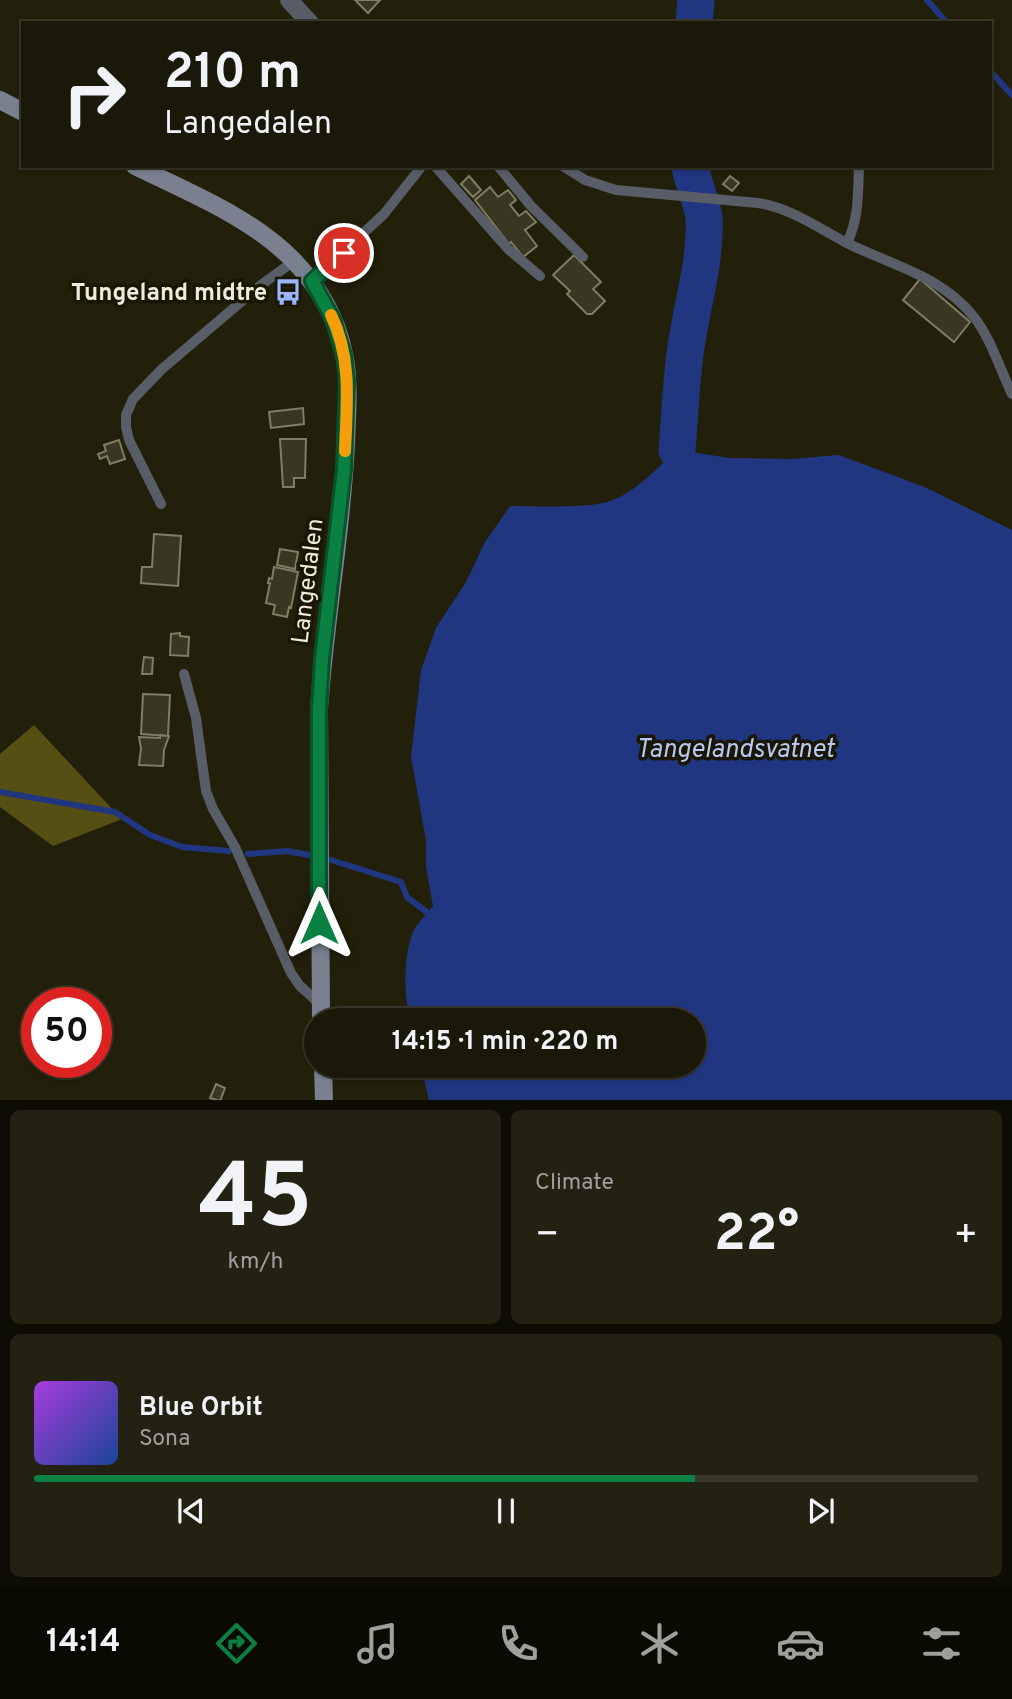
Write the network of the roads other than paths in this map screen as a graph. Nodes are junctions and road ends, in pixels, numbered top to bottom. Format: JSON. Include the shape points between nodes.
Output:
{"nodes":[{"id":1,"x":289,"y":0,"type":"edge"},
{"id":2,"x":308,"y":21,"type":"edge"},
{"id":3,"x":0,"y":100,"type":"edge"},
{"id":4,"x":21,"y":111,"type":"edge"},
{"id":5,"x":139,"y":168,"type":"edge"},
{"id":6,"x":420,"y":168,"type":"edge"},
{"id":7,"x":437,"y":168,"type":"edge"},
{"id":8,"x":500,"y":168,"type":"edge"},
{"id":9,"x":567,"y":168,"type":"edge"},
{"id":10,"x":859,"y":168,"type":"edge"},
{"id":11,"x":847,"y":243,"type":"junction"},
{"id":12,"x":583,"y":257,"type":"dead end"},
{"id":13,"x":294,"y":261,"type":"junction"},
{"id":14,"x":540,"y":276,"type":"dead end"},
{"id":15,"x":312,"y":281,"type":"junction"},
{"id":16,"x":1012,"y":394,"type":"edge"},
{"id":17,"x":161,"y":504,"type":"dead end"},
{"id":18,"x":184,"y":674,"type":"dead end"},
{"id":19,"x":317,"y":1008,"type":"edge"},
{"id":20,"x":320,"y":1008,"type":"edge"},
{"id":21,"x":323,"y":1078,"type":"edge"},
{"id":22,"x":324,"y":1100,"type":"edge"}],
"edges":[{"from":1,"to":2,"type":"street"},
{"from":3,"to":4,"type":"main road"},
{"from":5,"to":13,"type":"main road","name":"Langedalen","via":[[256,229]]},
{"from":6,"to":15,"type":"lane","via":[[384,215]]},
{"from":7,"to":14,"type":"lane","via":[[508,248]]},
{"from":8,"to":12,"type":"lane"},
{"from":9,"to":11,"type":"lane","via":[[616,190],[780,208]]},
{"from":10,"to":11,"type":"lane","via":[[857,212]]},
{"from":11,"to":16,"type":"lane","via":[[914,271],[951,295],[978,324]]},
{"from":13,"to":15,"type":"main road","name":"Langedalen"},
{"from":13,"to":17,"type":"lane","via":[[162,369],[133,399],[125,427]]},
{"from":15,"to":20,"type":"main road","name":"Langedalen","via":[[333,319],[347,381],[344,469],[319,709]]},
{"from":18,"to":19,"type":"lane","via":[[213,809],[235,847],[291,973]]},
{"from":21,"to":22,"type":"main road"}]}
